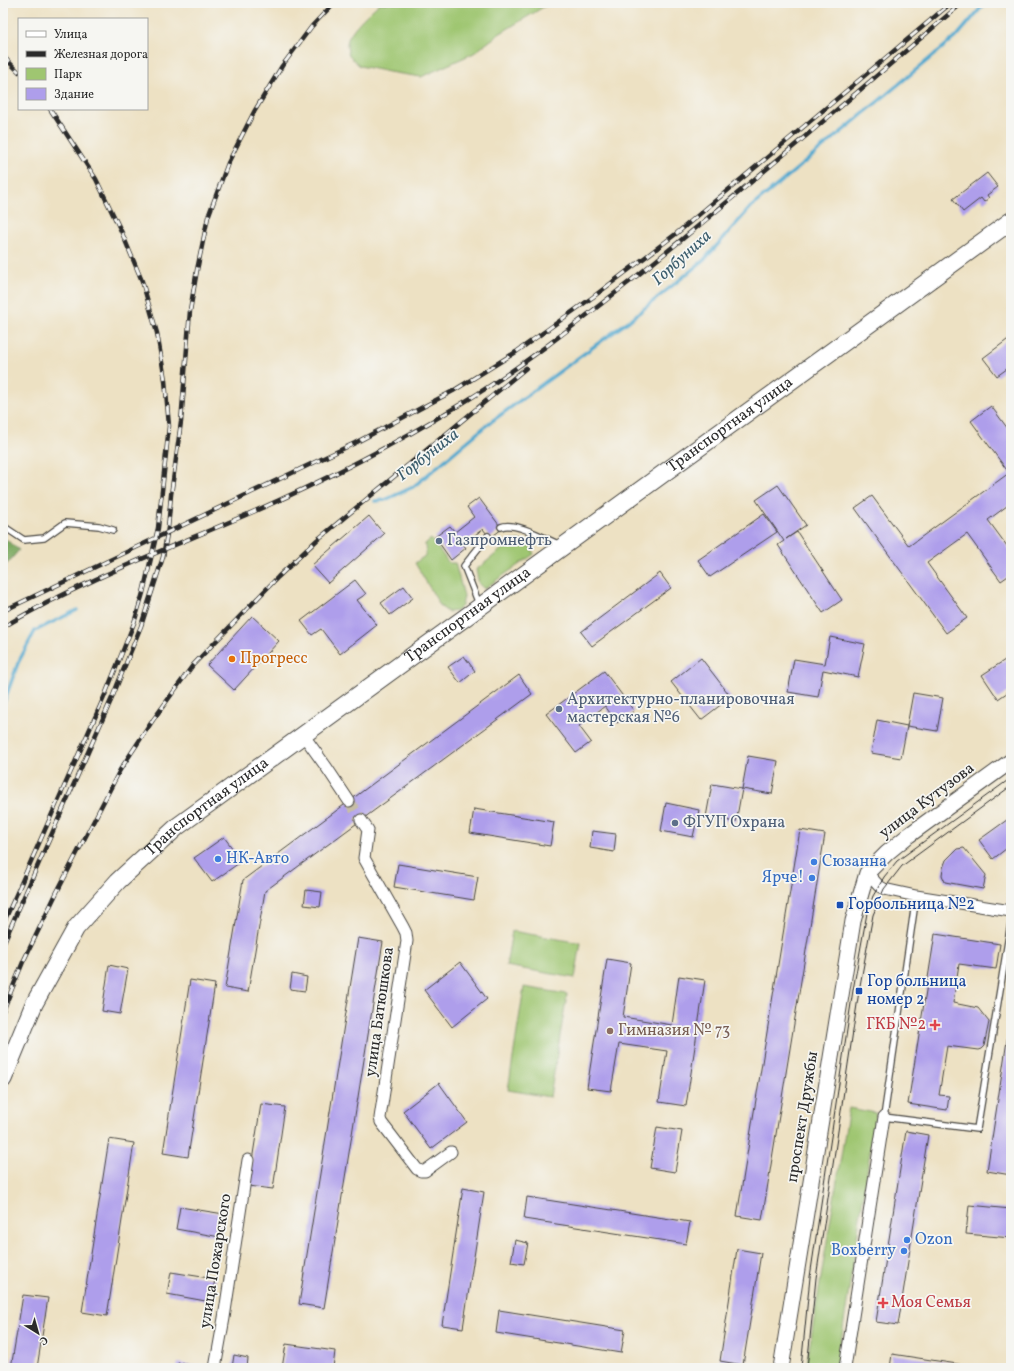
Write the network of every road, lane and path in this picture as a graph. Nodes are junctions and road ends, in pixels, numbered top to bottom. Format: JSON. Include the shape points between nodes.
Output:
{"nodes":[{"id":1,"x":1011,"y":221,"type":"edge"},
{"id":2,"x":3,"y":526,"type":"edge"},
{"id":3,"x":500,"y":527,"type":"dead end"},
{"id":4,"x":113,"y":530,"type":"dead end"},
{"id":5,"x":488,"y":536,"type":"dead end"},
{"id":6,"x":562,"y":546,"type":"junction"},
{"id":7,"x":480,"y":608,"type":"junction"},
{"id":8,"x":304,"y":736,"type":"junction"},
{"id":9,"x":1011,"y":761,"type":"edge"},
{"id":10,"x":349,"y":801,"type":"tunnel mouth"},
{"id":11,"x":361,"y":820,"type":"tunnel mouth"},
{"id":12,"x":868,"y":873,"type":"junction"},
{"id":13,"x":916,"y":896,"type":"junction"},
{"id":14,"x":1011,"y":911,"type":"edge"},
{"id":15,"x":1011,"y":923,"type":"edge"},
{"id":16,"x":3,"y":1079,"type":"edge"},
{"id":17,"x":884,"y":1117,"type":"junction"},
{"id":18,"x":451,"y":1152,"type":"dead end"},
{"id":19,"x":248,"y":1160,"type":"dead end"},
{"id":20,"x":215,"y":1368,"type":"edge"},
{"id":21,"x":781,"y":1368,"type":"edge"},
{"id":22,"x":845,"y":1368,"type":"edge"}],
"edges":[{"from":1,"to":6,"type":"main road","name":"Транспортная улица"},
{"from":2,"to":4,"type":"lane","via":[[24,540],[44,538],[65,523]]},
{"from":3,"to":6,"type":"lane","via":[[518,527]]},
{"from":5,"to":7,"type":"lane","via":[[464,566]]},
{"from":6,"to":7,"type":"main road","name":"Транспортная улица"},
{"from":7,"to":8,"type":"main road","name":"Транспортная улица"},
{"from":8,"to":10,"type":"street"},
{"from":8,"to":16,"type":"main road","name":"Транспортная улица","via":[[178,826],[118,881],[76,928],[34,1004]]},
{"from":9,"to":12,"type":"main road","name":"улица Кутузова","via":[[909,835]]},
{"from":11,"to":18,"type":"street","name":"улица Батюшкова","via":[[368,830],[364,858],[403,927],[407,941],[381,1122],[421,1171],[425,1171]]},
{"from":12,"to":13,"type":"street","via":[[884,889]]},
{"from":12,"to":21,"type":"main road","name":"проспект Дружбы","via":[[853,921]]},
{"from":13,"to":14,"type":"street"},
{"from":13,"to":17,"type":"lane"},
{"from":15,"to":17,"type":"lane","via":[[978,1129]]},
{"from":17,"to":22,"type":"street"},
{"from":19,"to":20,"type":"street","name":"улица Пожарского"}]}
